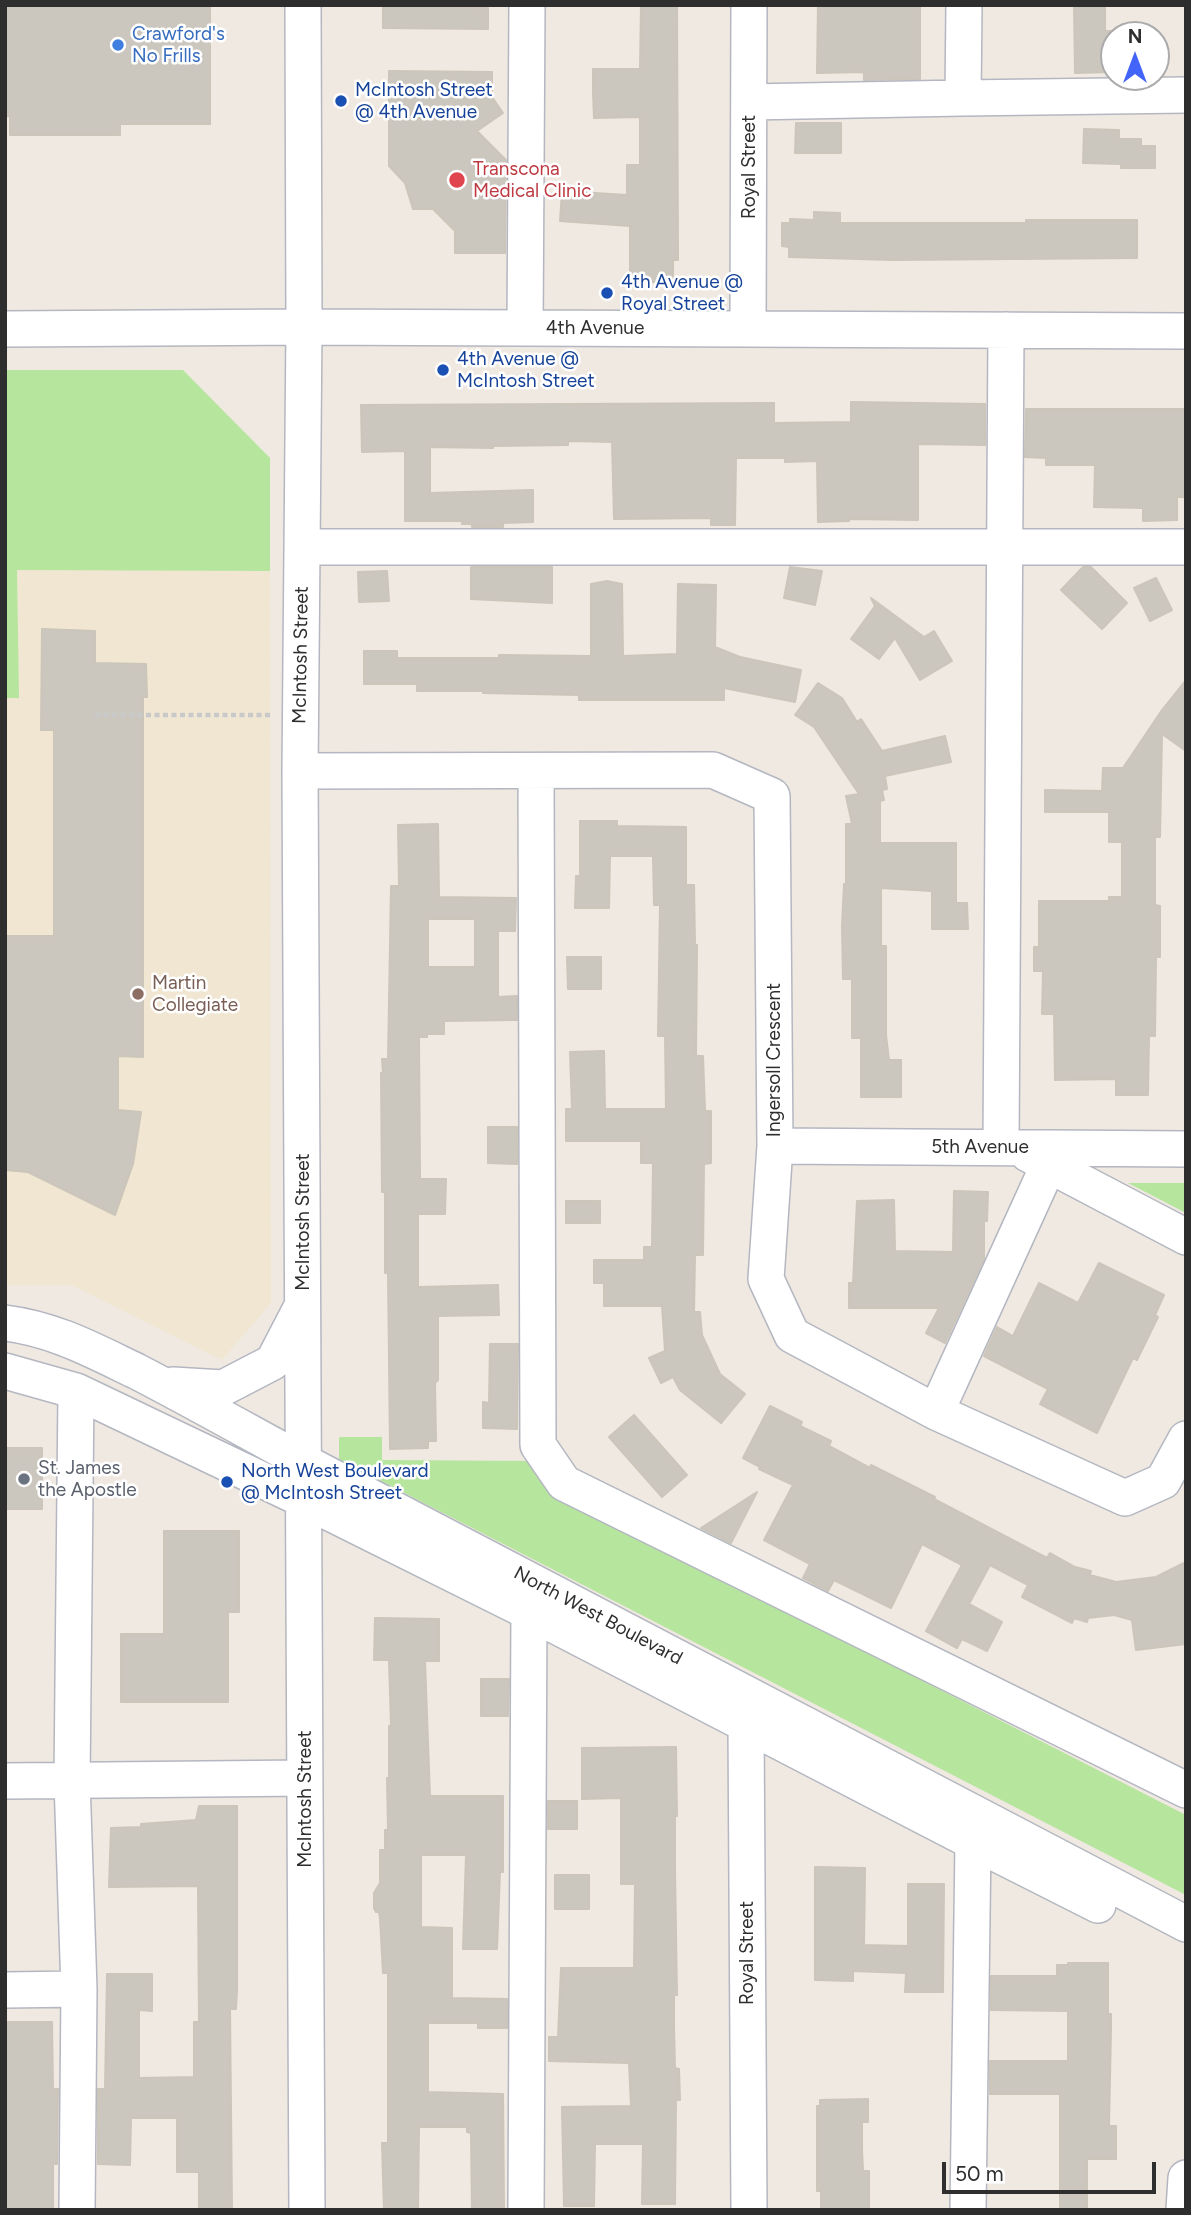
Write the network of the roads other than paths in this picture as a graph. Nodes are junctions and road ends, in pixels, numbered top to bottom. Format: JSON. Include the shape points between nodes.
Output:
{"nodes":[{"id":1,"x":303,"y":5,"type":"edge"},
{"id":2,"x":527,"y":5,"type":"edge"},
{"id":3,"x":749,"y":5,"type":"edge"},
{"id":4,"x":964,"y":5,"type":"edge"},
{"id":5,"x":1186,"y":95,"type":"edge"},
{"id":6,"x":964,"y":98,"type":"junction"},
{"id":7,"x":749,"y":102,"type":"junction"},
{"id":8,"x":304,"y":327,"type":"junction"},
{"id":9,"x":525,"y":328,"type":"junction"},
{"id":10,"x":5,"y":329,"type":"edge"},
{"id":11,"x":748,"y":329,"type":"junction"},
{"id":12,"x":1006,"y":330,"type":"junction"},
{"id":13,"x":1186,"y":331,"type":"edge"},
{"id":14,"x":302,"y":547,"type":"junction"},
{"id":15,"x":1186,"y":547,"type":"edge"},
{"id":16,"x":1005,"y":548,"type":"junction"},
{"id":17,"x":300,"y":771,"type":"junction"},
{"id":18,"x":536,"y":771,"type":"junction"},
{"id":19,"x":775,"y":1146,"type":"junction"},
{"id":20,"x":1008,"y":1147,"type":"junction"},
{"id":21,"x":1186,"y":1149,"type":"edge"},
{"id":22,"x":1049,"y":1164,"type":"junction"},
{"id":23,"x":1186,"y":1237,"type":"edge"},
{"id":24,"x":303,"y":1304,"type":"junction"},
{"id":25,"x":5,"y":1323,"type":"edge"},
{"id":26,"x":5,"y":1371,"type":"edge"},
{"id":27,"x":161,"y":1384,"type":"junction"},
{"id":28,"x":76,"y":1391,"type":"junction"},
{"id":29,"x":936,"y":1412,"type":"junction"},
{"id":30,"x":1186,"y":1438,"type":"edge"},
{"id":31,"x":302,"y":1461,"type":"junction"},
{"id":32,"x":302,"y":1499,"type":"junction"},
{"id":33,"x":529,"y":1612,"type":"junction"},
{"id":34,"x":751,"y":1711,"type":"junction"},
{"id":35,"x":305,"y":1778,"type":"junction"},
{"id":36,"x":5,"y":1781,"type":"edge"},
{"id":37,"x":72,"y":1781,"type":"junction"},
{"id":38,"x":1186,"y":1790,"type":"edge"},
{"id":39,"x":973,"y":1842,"type":"junction"},
{"id":40,"x":1186,"y":1924,"type":"edge"},
{"id":41,"x":1186,"y":1948,"type":"edge"},
{"id":42,"x":79,"y":1989,"type":"junction"},
{"id":43,"x":5,"y":1990,"type":"edge"},
{"id":44,"x":1186,"y":2178,"type":"edge"},
{"id":45,"x":77,"y":2210,"type":"edge"},
{"id":46,"x":307,"y":2210,"type":"edge"},
{"id":47,"x":526,"y":2210,"type":"edge"},
{"id":48,"x":748,"y":2210,"type":"edge"},
{"id":49,"x":968,"y":2210,"type":"edge"},
{"id":50,"x":1184,"y":2210,"type":"edge"}],
"edges":[{"from":1,"to":8,"type":"street","name":"McIntosh Street"},
{"from":2,"to":9,"type":"street"},
{"from":3,"to":7,"type":"street","name":"Royal Street"},
{"from":4,"to":6,"type":"street"},
{"from":5,"to":6,"type":"street"},
{"from":6,"to":7,"type":"street"},
{"from":7,"to":11,"type":"street","name":"Royal Street"},
{"from":8,"to":9,"type":"street","name":"4th Avenue"},
{"from":8,"to":10,"type":"street","name":"4th Avenue"},
{"from":8,"to":14,"type":"street","name":"McIntosh Street"},
{"from":9,"to":11,"type":"street","name":"4th Avenue"},
{"from":11,"to":12,"type":"street","name":"4th Avenue"},
{"from":12,"to":13,"type":"street","name":"4th Avenue"},
{"from":12,"to":16,"type":"street"},
{"from":14,"to":16,"type":"street"},
{"from":14,"to":17,"type":"street","name":"McIntosh Street"},
{"from":15,"to":16,"type":"street"},
{"from":16,"to":20,"type":"street"},
{"from":17,"to":18,"type":"street","name":"Ingersoll Crescent"},
{"from":17,"to":24,"type":"street","name":"McIntosh Street"},
{"from":18,"to":19,"type":"street","name":"Ingersoll Crescent","via":[[713,770],[772,796]]},
{"from":18,"to":38,"type":"street","via":[[538,1445],[564,1483]]},
{"from":19,"to":20,"type":"street","name":"5th Avenue"},
{"from":19,"to":29,"type":"street","name":"Ingersoll Crescent","via":[[766,1279],[792,1335]]},
{"from":20,"to":21,"type":"street","name":"5th Avenue"},
{"from":20,"to":22,"type":"street"},
{"from":22,"to":23,"type":"street"},
{"from":22,"to":29,"type":"street"},
{"from":24,"to":27,"type":"street","name":"McIntosh Street","via":[[273,1362],[223,1388]]},
{"from":24,"to":31,"type":"street","name":"McIntosh Street"},
{"from":25,"to":27,"type":"street","name":"North West Boulevard","via":[[35,1327],[85,1346]]},
{"from":26,"to":28,"type":"street","name":"North West Boulevard"},
{"from":27,"to":31,"type":"street","name":"North West Boulevard"},
{"from":28,"to":32,"type":"street","name":"North West Boulevard"},
{"from":28,"to":37,"type":"street"},
{"from":29,"to":30,"type":"street","name":"Ingersoll Crescent","via":[[1125,1498],[1163,1481]]},
{"from":31,"to":32,"type":"street","name":"McIntosh Street"},
{"from":31,"to":34,"type":"street","name":"North West Boulevard"},
{"from":32,"to":33,"type":"street","name":"North West Boulevard"},
{"from":32,"to":35,"type":"street","name":"McIntosh Street"},
{"from":33,"to":34,"type":"street","name":"North West Boulevard"},
{"from":33,"to":47,"type":"street"},
{"from":34,"to":39,"type":"street","name":"North West Boulevard"},
{"from":34,"to":40,"type":"street","name":"North West Boulevard"},
{"from":34,"to":48,"type":"street","name":"Royal Street"},
{"from":35,"to":37,"type":"street"},
{"from":35,"to":46,"type":"street","name":"McIntosh Street"},
{"from":36,"to":37,"type":"street"},
{"from":37,"to":42,"type":"street"},
{"from":39,"to":41,"type":"street","name":"North West Boulevard"},
{"from":39,"to":49,"type":"street"},
{"from":42,"to":43,"type":"street"},
{"from":42,"to":45,"type":"street"},
{"from":44,"to":50,"type":"street"}]}
